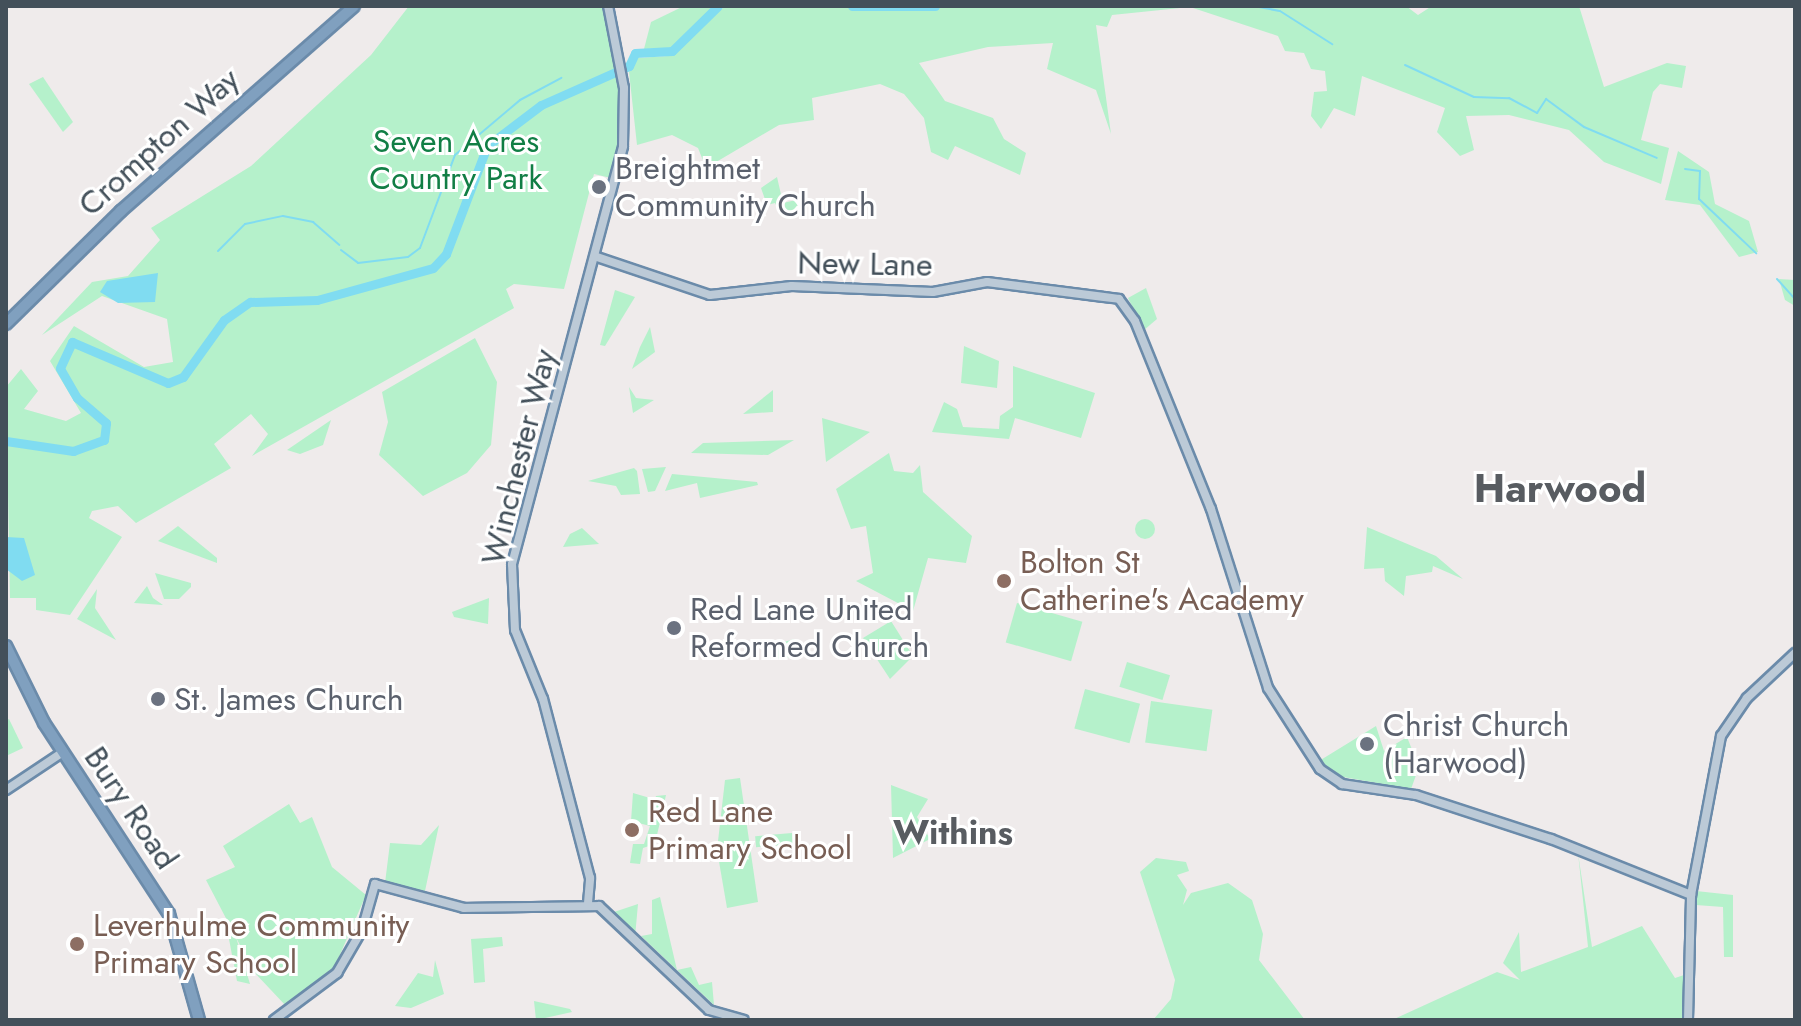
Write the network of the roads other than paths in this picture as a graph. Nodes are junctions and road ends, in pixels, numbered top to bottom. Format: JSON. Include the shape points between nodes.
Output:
{"nodes":[{"id":1,"x":354,"y":6,"type":"edge"},
{"id":2,"x":608,"y":6,"type":"edge"},
{"id":3,"x":597,"y":257,"type":"junction"},
{"id":4,"x":6,"y":324,"type":"edge"},
{"id":5,"x":6,"y":646,"type":"edge"},
{"id":6,"x":1795,"y":653,"type":"edge"},
{"id":7,"x":54,"y":740,"type":"junction"},
{"id":8,"x":63,"y":752,"type":"junction"},
{"id":9,"x":52,"y":760,"type":"junction"},
{"id":10,"x":6,"y":790,"type":"edge"},
{"id":11,"x":1691,"y":895,"type":"junction"},
{"id":12,"x":588,"y":903,"type":"junction"},
{"id":13,"x":744,"y":1019,"type":"edge"},
{"id":14,"x":200,"y":1020,"type":"edge"},
{"id":15,"x":274,"y":1020,"type":"edge"},
{"id":16,"x":1688,"y":1020,"type":"edge"}],
"edges":[{"from":1,"to":4,"type":"highway","name":"Crompton Way","via":[[121,211]]},
{"from":2,"to":3,"type":"street","name":"Winchester Way","via":[[620,49],[623,146]]},
{"from":3,"to":11,"type":"street","name":"New Lane","via":[[710,295],[792,286],[933,292],[1000,283],[1126,305],[1222,540],[1263,676],[1320,769],[1342,784],[1416,795],[1551,839]]},
{"from":3,"to":12,"type":"street","name":"Winchester Way","via":[[517,544],[512,610],[590,878]]},
{"from":5,"to":7,"type":"highway","name":"Bury Road"},
{"from":6,"to":11,"type":"street","via":[[1747,698],[1721,736]]},
{"from":7,"to":8,"type":"highway","name":"Bury Road"},
{"from":7,"to":9,"type":"street"},
{"from":8,"to":9,"type":"street"},
{"from":8,"to":14,"type":"highway","name":"Bury Road","via":[[163,902]]},
{"from":9,"to":10,"type":"street"},
{"from":11,"to":16,"type":"street"},
{"from":12,"to":13,"type":"street","via":[[611,913],[709,1010]]},
{"from":12,"to":15,"type":"street","via":[[464,908],[375,884],[361,932],[337,973]]}]}
